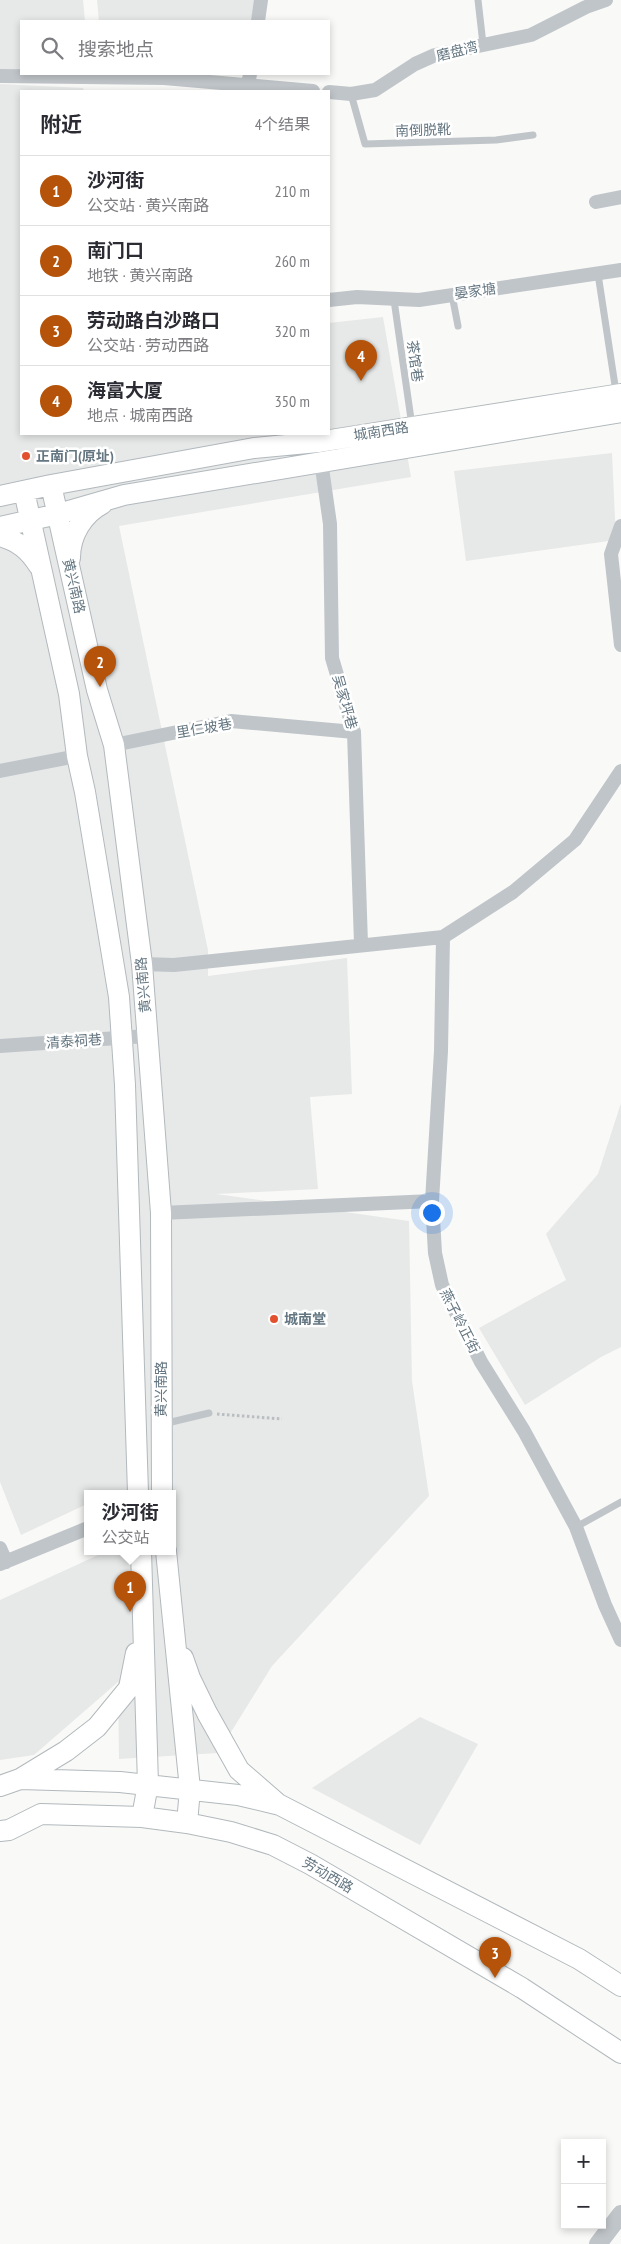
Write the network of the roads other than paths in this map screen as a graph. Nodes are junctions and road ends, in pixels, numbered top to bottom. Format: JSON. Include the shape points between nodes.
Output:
{"nodes":[{"id":1,"x":261,"y":0,"type":"edge"},
{"id":2,"x":478,"y":0,"type":"edge"},
{"id":3,"x":606,"y":0,"type":"edge"},
{"id":4,"x":258,"y":20,"type":"edge"},
{"id":5,"x":483,"y":44,"type":"junction"},
{"id":6,"x":0,"y":76,"type":"edge"},
{"id":7,"x":248,"y":84,"type":"edge"},
{"id":8,"x":304,"y":90,"type":"edge"},
{"id":9,"x":330,"y":92,"type":"edge"},
{"id":10,"x":351,"y":94,"type":"junction"},
{"id":11,"x":533,"y":135,"type":"dead end"},
{"id":12,"x":621,"y":197,"type":"edge"},
{"id":13,"x":596,"y":202,"type":"dead end"},
{"id":14,"x":621,"y":270,"type":"edge"},
{"id":15,"x":598,"y":274,"type":"junction"},
{"id":16,"x":452,"y":294,"type":"junction"},
{"id":17,"x":330,"y":300,"type":"edge"},
{"id":18,"x":394,"y":300,"type":"junction"},
{"id":19,"x":458,"y":326,"type":"dead end"},
{"id":20,"x":619,"y":400,"type":"edge"},
{"id":21,"x":412,"y":426,"type":"junction"},
{"id":22,"x":252,"y":441,"type":"edge"},
{"id":23,"x":320,"y":462,"type":"junction"},
{"id":24,"x":51,"y":485,"type":"junction"},
{"id":25,"x":24,"y":491,"type":"junction"},
{"id":26,"x":124,"y":495,"type":"junction"},
{"id":27,"x":0,"y":496,"type":"edge"},
{"id":28,"x":58,"y":514,"type":"junction"},
{"id":29,"x":30,"y":520,"type":"junction"},
{"id":30,"x":621,"y":526,"type":"edge"},
{"id":31,"x":0,"y":527,"type":"edge"},
{"id":32,"x":0,"y":536,"type":"edge"},
{"id":33,"x":70,"y":567,"type":"junction"},
{"id":34,"x":42,"y":571,"type":"junction"},
{"id":35,"x":621,"y":645,"type":"edge"},
{"id":36,"x":354,"y":732,"type":"junction"},
{"id":37,"x":114,"y":745,"type":"junction"},
{"id":38,"x":77,"y":756,"type":"junction"},
{"id":39,"x":0,"y":771,"type":"edge"},
{"id":40,"x":621,"y":771,"type":"edge"},
{"id":41,"x":443,"y":937,"type":"junction"},
{"id":42,"x":361,"y":944,"type":"junction"},
{"id":43,"x":142,"y":964,"type":"junction"},
{"id":44,"x":147,"y":1036,"type":"junction"},
{"id":45,"x":122,"y":1037,"type":"junction"},
{"id":46,"x":0,"y":1046,"type":"edge"},
{"id":47,"x":432,"y":1201,"type":"junction"},
{"id":48,"x":161,"y":1213,"type":"junction"},
{"id":49,"x":209,"y":1413,"type":"road end"},
{"id":50,"x":162,"y":1424,"type":"junction"},
{"id":51,"x":138,"y":1490,"type":"edge"},
{"id":52,"x":162,"y":1490,"type":"edge"},
{"id":53,"x":621,"y":1502,"type":"edge"},
{"id":54,"x":576,"y":1527,"type":"junction"},
{"id":55,"x":84,"y":1530,"type":"edge"},
{"id":56,"x":0,"y":1548,"type":"edge"},
{"id":57,"x":141,"y":1555,"type":"edge"},
{"id":58,"x":166,"y":1555,"type":"edge"},
{"id":59,"x":3,"y":1563,"type":"edge"},
{"id":60,"x":144,"y":1619,"type":"junction"},
{"id":61,"x":172,"y":1625,"type":"junction"},
{"id":62,"x":621,"y":1640,"type":"edge"},
{"id":63,"x":20,"y":1779,"type":"junction"},
{"id":64,"x":148,"y":1784,"type":"junction"},
{"id":65,"x":0,"y":1786,"type":"edge"},
{"id":66,"x":190,"y":1789,"type":"junction"},
{"id":67,"x":280,"y":1805,"type":"junction"},
{"id":68,"x":142,"y":1817,"type":"junction"},
{"id":69,"x":187,"y":1823,"type":"junction"},
{"id":70,"x":0,"y":1832,"type":"edge"},
{"id":71,"x":621,"y":1986,"type":"edge"},
{"id":72,"x":621,"y":2052,"type":"edge"},
{"id":73,"x":621,"y":2214,"type":"edge"},
{"id":74,"x":598,"y":2244,"type":"edge"}],
"edges":[{"from":1,"to":4,"type":"street"},
{"from":2,"to":5,"type":"lane"},
{"from":3,"to":5,"type":"street","name":"磨盘湾","via":[[531,35]]},
{"from":5,"to":10,"type":"street","name":"磨盘湾","via":[[435,55],[415,64],[380,88]]},
{"from":6,"to":7,"type":"street","via":[[164,78]]},
{"from":7,"to":8,"type":"street"},
{"from":9,"to":10,"type":"street","name":"磨盘湾"},
{"from":10,"to":11,"type":"lane","name":"南倒脱靴","via":[[365,144],[496,140]]},
{"from":12,"to":13,"type":"street"},
{"from":14,"to":15,"type":"street","name":"晏家塘"},
{"from":15,"to":16,"type":"street","name":"晏家塘"},
{"from":15,"to":20,"type":"lane"},
{"from":16,"to":18,"type":"street","name":"晏家塘"},
{"from":16,"to":19,"type":"lane"},
{"from":17,"to":18,"type":"street","name":"晏家塘","via":[[381,297]]},
{"from":18,"to":21,"type":"lane","name":"茶馆巷"},
{"from":20,"to":21,"type":"main road","name":"城南西路"},
{"from":20,"to":23,"type":"main road","name":"城南西路"},
{"from":21,"to":22,"type":"main road","name":"城南西路","via":[[318,442]]},
{"from":22,"to":24,"type":"main road","name":"城南西路"},
{"from":23,"to":26,"type":"main road","name":"城南西路"},
{"from":23,"to":36,"type":"street","name":"吴家坪巷","via":[[330,524],[332,658]]},
{"from":24,"to":25,"type":"main road","name":"城南西路"},
{"from":24,"to":28,"type":"main road","name":"黄兴南路"},
{"from":25,"to":27,"type":"main road","name":"城南西路"},
{"from":25,"to":29,"type":"main road","name":"黄兴南路"},
{"from":26,"to":28,"type":"main road","name":"城南西路"},
{"from":26,"to":33,"type":"main road","via":[[98,506],[83,519],[72,540]]},
{"from":28,"to":29,"type":"main road","name":"城南西路"},
{"from":28,"to":33,"type":"main road","name":"黄兴南路"},
{"from":29,"to":31,"type":"main road","name":"城南西路"},
{"from":29,"to":34,"type":"main road","name":"黄兴南路"},
{"from":30,"to":35,"type":"street","via":[[611,554]]},
{"from":32,"to":34,"type":"main road","via":[[20,544]]},
{"from":33,"to":37,"type":"main road","name":"黄兴南路","via":[[97,690]]},
{"from":34,"to":38,"type":"main road","name":"黄兴南路","via":[[69,694]]},
{"from":36,"to":37,"type":"street","name":"里仁坡巷","via":[[231,721]]},
{"from":36,"to":42,"type":"street","name":"吴家坪巷"},
{"from":37,"to":43,"type":"main road","name":"黄兴南路"},
{"from":38,"to":39,"type":"street"},
{"from":38,"to":45,"type":"main road","name":"黄兴南路","via":[[119,997]]},
{"from":40,"to":41,"type":"street","via":[[576,840],[513,892]]},
{"from":41,"to":42,"type":"street"},
{"from":41,"to":47,"type":"street","name":"燕子岭正街","via":[[441,1051]]},
{"from":42,"to":43,"type":"street","via":[[174,965]]},
{"from":43,"to":44,"type":"main road","name":"黄兴南路"},
{"from":44,"to":45,"type":"street","name":"清泰祠巷"},
{"from":44,"to":48,"type":"main road","name":"黄兴南路"},
{"from":45,"to":46,"type":"street","name":"清泰祠巷"},
{"from":45,"to":51,"type":"main road","name":"黄兴南路"},
{"from":47,"to":48,"type":"street"},
{"from":47,"to":54,"type":"street","name":"燕子岭正街","via":[[435,1253],[442,1285],[481,1362],[524,1431]]},
{"from":48,"to":50,"type":"main road","name":"黄兴南路"},
{"from":49,"to":50,"type":"lane"},
{"from":50,"to":52,"type":"main road","name":"黄兴南路"},
{"from":53,"to":54,"type":"lane"},
{"from":54,"to":62,"type":"street","name":"燕子岭正街"},
{"from":55,"to":59,"type":"street"},
{"from":56,"to":59,"type":"street"},
{"from":57,"to":60,"type":"main road"},
{"from":58,"to":61,"type":"main road"},
{"from":60,"to":63,"type":"main road","via":[[129,1688],[97,1727],[66,1751]]},
{"from":60,"to":64,"type":"main road"},
{"from":61,"to":66,"type":"main road"},
{"from":61,"to":67,"type":"main road","via":[[190,1678],[239,1770]]},
{"from":63,"to":64,"type":"main road"},
{"from":63,"to":65,"type":"main road"},
{"from":64,"to":66,"type":"main road"},
{"from":64,"to":68,"type":"main road"},
{"from":66,"to":67,"type":"main road"},
{"from":66,"to":69,"type":"main road"},
{"from":67,"to":71,"type":"main road","via":[[579,1959]]},
{"from":68,"to":69,"type":"main road","name":"劳动西路"},
{"from":68,"to":70,"type":"main road","name":"劳动西路","via":[[41,1814]]},
{"from":69,"to":72,"type":"main road","name":"劳动西路","via":[[265,1842],[310,1864],[522,1988]]},
{"from":73,"to":74,"type":"street"}]}
